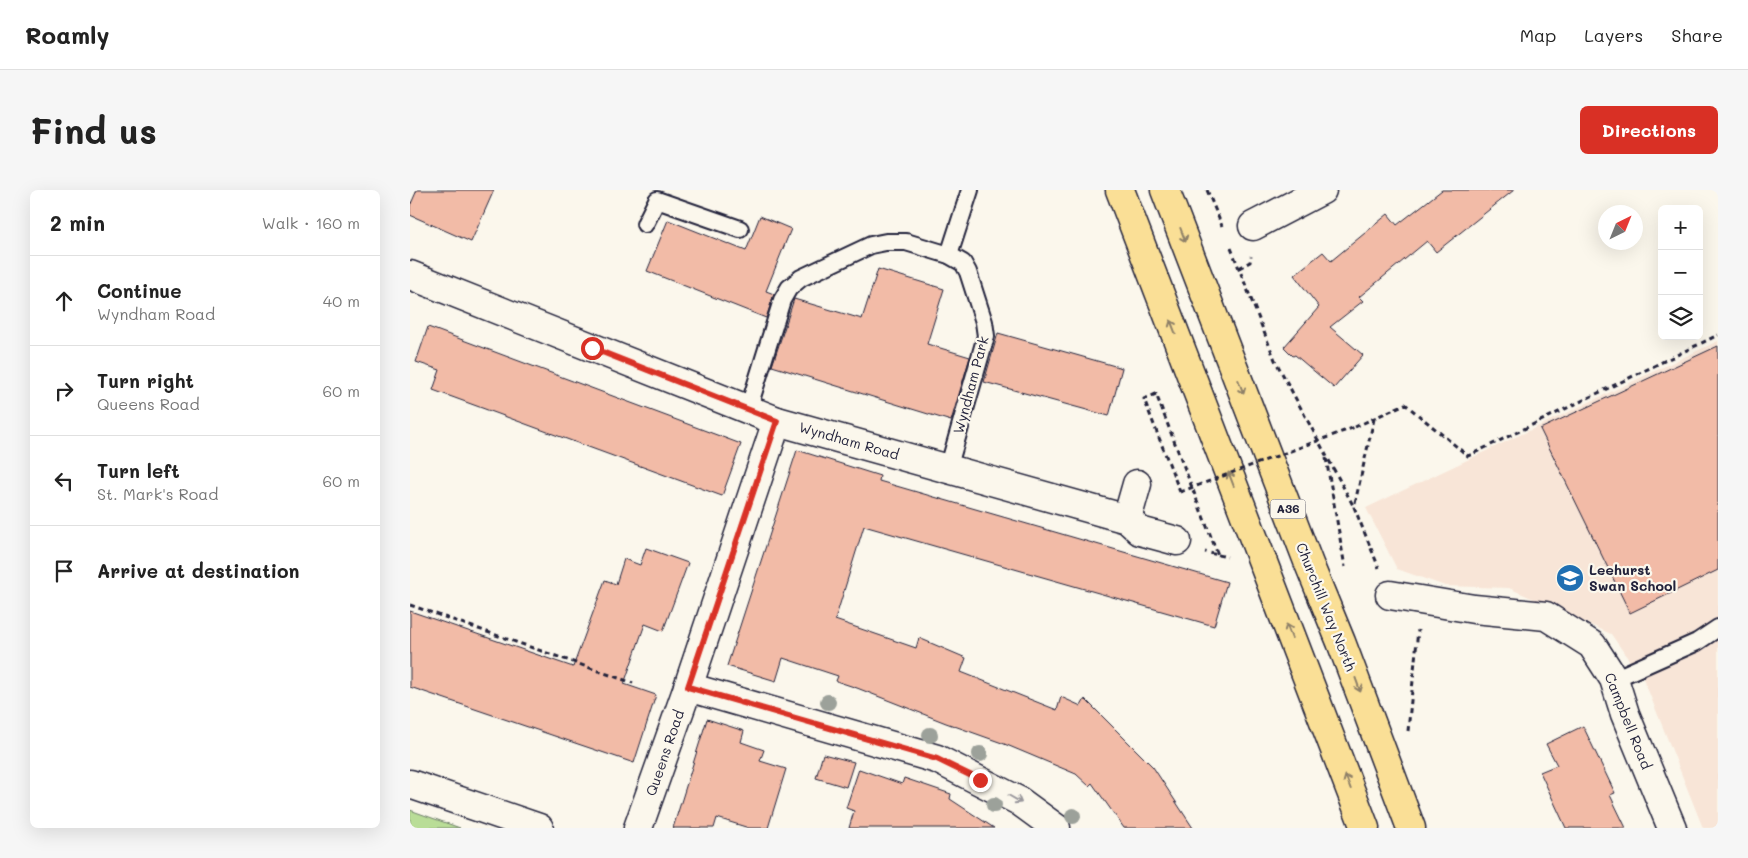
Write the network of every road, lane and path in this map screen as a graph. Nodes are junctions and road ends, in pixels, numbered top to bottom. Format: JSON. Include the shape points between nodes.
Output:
{"nodes":[{"id":1,"x":970,"y":190,"type":"edge"},
{"id":2,"x":1120,"y":190,"type":"edge"},
{"id":3,"x":1165,"y":190,"type":"edge"},
{"id":4,"x":1207,"y":190,"type":"edge"},
{"id":5,"x":1322,"y":190,"type":"edge"},
{"id":6,"x":645,"y":224,"type":"dead end"},
{"id":7,"x":1254,"y":226,"type":"dead end"},
{"id":8,"x":740,"y":229,"type":"dead end"},
{"id":9,"x":1225,"y":235,"type":"dead end"},
{"id":10,"x":1229,"y":243,"type":"dead end"},
{"id":11,"x":949,"y":255,"type":"junction"},
{"id":12,"x":410,"y":275,"type":"edge"},
{"id":13,"x":1718,"y":335,"type":"edge"},
{"id":14,"x":748,"y":410,"type":"junction"},
{"id":15,"x":1374,"y":418,"type":"junction"},
{"id":16,"x":777,"y":421,"type":"junction"},
{"id":17,"x":1325,"y":453,"type":"junction"},
{"id":18,"x":948,"y":469,"type":"junction"},
{"id":19,"x":1137,"y":484,"type":"dead end"},
{"id":20,"x":1354,"y":507,"type":"junction"},
{"id":21,"x":1127,"y":518,"type":"junction"},
{"id":22,"x":1177,"y":541,"type":"joint"},
{"id":23,"x":1345,"y":570,"type":"dead end"},
{"id":24,"x":1390,"y":595,"type":"joint"},
{"id":25,"x":1421,"y":600,"type":"junction"},
{"id":26,"x":410,"y":606,"type":"edge"},
{"id":27,"x":1718,"y":628,"type":"edge"},
{"id":28,"x":1614,"y":679,"type":"junction"},
{"id":29,"x":633,"y":683,"type":"dead end"},
{"id":30,"x":688,"y":687,"type":"junction"},
{"id":31,"x":1408,"y":739,"type":"dead end"},
{"id":32,"x":410,"y":784,"type":"edge"},
{"id":33,"x":539,"y":828,"type":"edge"},
{"id":34,"x":638,"y":828,"type":"edge"},
{"id":35,"x":1056,"y":828,"type":"edge"},
{"id":36,"x":1365,"y":828,"type":"edge"},
{"id":37,"x":1410,"y":828,"type":"edge"},
{"id":38,"x":1672,"y":828,"type":"edge"}],
"edges":[{"from":1,"to":11,"type":"lane"},
{"from":36,"to":2,"type":"highway","one_way":true},
{"from":3,"to":37,"type":"highway","name":"Churchill Way North","number":"A36","one_way":true,"via":[[1342,642]]},
{"from":4,"to":9,"type":"path"},
{"from":5,"to":7,"type":"street"},
{"from":6,"to":8,"type":"lane","via":[[657,200]]},
{"from":10,"to":17,"type":"path","via":[[1275,360]]},
{"from":11,"to":14,"type":"lane","name":"Wyndham Park","via":[[906,242],[886,242],[871,245],[800,278],[782,300]]},
{"from":11,"to":18,"type":"lane","name":"Wyndham Park","via":[[963,263],[968,272],[986,336]]},
{"from":12,"to":14,"type":"street","name":"Wyndham Road"},
{"from":13,"to":15,"type":"path","via":[[1468,456],[1404,404]]},
{"from":14,"to":16,"type":"street","name":"Wyndham Road"},
{"from":15,"to":20,"type":"path"},
{"from":15,"to":22,"type":"path","bridge":true,"via":[[1355,427],[1180,492],[1144,398],[1156,394],[1218,555],[1189,548]]},
{"from":16,"to":18,"type":"street","name":"Wyndham Road"},
{"from":16,"to":30,"type":"street","name":"Queens Road"},
{"from":17,"to":20,"type":"path"},
{"from":17,"to":23,"type":"path"},
{"from":18,"to":21,"type":"street","name":"Wyndham Road"},
{"from":19,"to":21,"type":"street"},
{"from":20,"to":24,"type":"path"},
{"from":21,"to":22,"type":"street","name":"Wyndham Road","via":[[1140,531]]},
{"from":24,"to":25,"type":"street","name":"Campbell Road"},
{"from":25,"to":28,"type":"street","name":"Campbell Road","via":[[1546,616],[1592,645]]},
{"from":25,"to":31,"type":"path"},
{"from":26,"to":29,"type":"path"},
{"from":27,"to":28,"type":"lane","via":[[1697,642]]},
{"from":28,"to":38,"type":"street","name":"Campbell Road"},
{"from":30,"to":34,"type":"street","name":"Queens Road"},
{"from":30,"to":35,"type":"street","one_way":true,"via":[[937,759],[1019,801]]},
{"from":32,"to":33,"type":"street"}]}
